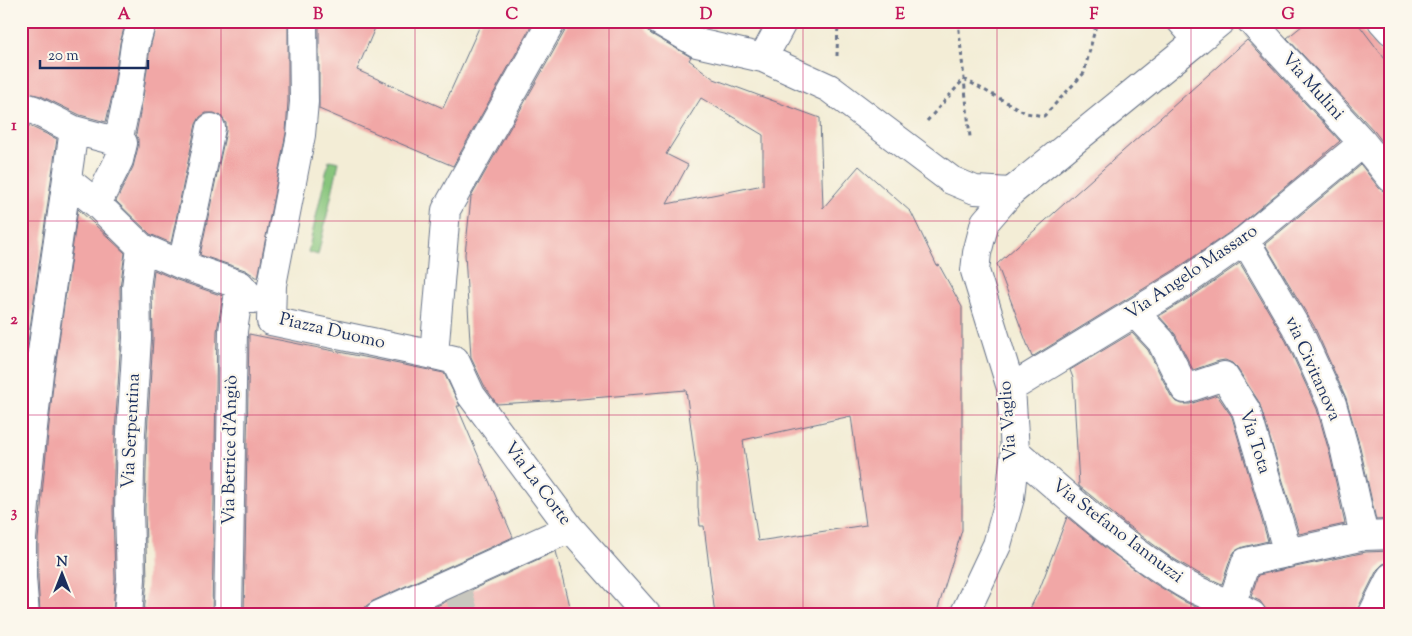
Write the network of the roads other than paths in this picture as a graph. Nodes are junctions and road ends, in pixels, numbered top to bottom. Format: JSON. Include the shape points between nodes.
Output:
{"nodes":[{"id":1,"x":142,"y":21,"type":"edge"},
{"id":2,"x":305,"y":21,"type":"edge"},
{"id":3,"x":552,"y":21,"type":"edge"},
{"id":4,"x":659,"y":21,"type":"edge"},
{"id":5,"x":783,"y":21,"type":"edge"},
{"id":6,"x":1221,"y":21,"type":"edge"},
{"id":7,"x":1251,"y":21,"type":"edge"},
{"id":8,"x":1382,"y":21,"type":"edge"},
{"id":9,"x":1179,"y":28,"type":"edge"},
{"id":10,"x":1391,"y":31,"type":"edge"},
{"id":11,"x":763,"y":58,"type":"junction"},
{"id":12,"x":21,"y":106,"type":"edge"},
{"id":13,"x":211,"y":128,"type":"dead end"},
{"id":14,"x":74,"y":130,"type":"junction"},
{"id":15,"x":118,"y":142,"type":"junction"},
{"id":16,"x":1367,"y":149,"type":"junction"},
{"id":17,"x":1391,"y":178,"type":"edge"},
{"id":18,"x":67,"y":180,"type":"junction"},
{"id":19,"x":1011,"y":192,"type":"junction"},
{"id":20,"x":97,"y":204,"type":"junction"},
{"id":21,"x":1245,"y":240,"type":"junction"},
{"id":22,"x":141,"y":247,"type":"junction"},
{"id":23,"x":182,"y":265,"type":"junction"},
{"id":24,"x":240,"y":285,"type":"junction"},
{"id":25,"x":1135,"y":313,"type":"junction"},
{"id":26,"x":271,"y":321,"type":"junction"},
{"id":27,"x":434,"y":355,"type":"junction"},
{"id":28,"x":1011,"y":388,"type":"junction"},
{"id":29,"x":1015,"y":451,"type":"junction"},
{"id":30,"x":570,"y":528,"type":"junction"},
{"id":31,"x":1391,"y":535,"type":"edge"},
{"id":32,"x":1364,"y":536,"type":"junction"},
{"id":33,"x":1288,"y":553,"type":"junction"},
{"id":34,"x":1391,"y":577,"type":"edge"},
{"id":35,"x":1237,"y":611,"type":"edge"},
{"id":36,"x":25,"y":615,"type":"edge"},
{"id":37,"x":128,"y":615,"type":"edge"},
{"id":38,"x":228,"y":615,"type":"edge"},
{"id":39,"x":379,"y":615,"type":"edge"},
{"id":40,"x":647,"y":615,"type":"edge"},
{"id":41,"x":964,"y":615,"type":"edge"},
{"id":42,"x":1372,"y":615,"type":"edge"}],
"edges":[{"from":1,"to":15,"type":"street"},
{"from":2,"to":26,"type":"street","name":"Piazza Duomo","via":[[301,135],[272,285]]},
{"from":3,"to":27,"type":"street","via":[[446,210]]},
{"from":4,"to":11,"type":"street","via":[[697,43]]},
{"from":5,"to":11,"type":"street"},
{"from":6,"to":9,"type":"street","name":"Via Vaglio"},
{"from":7,"to":16,"type":"street","name":"Via Mulini"},
{"from":8,"to":10,"type":"street"},
{"from":9,"to":19,"type":"street","name":"Via Vaglio"},
{"from":11,"to":19,"type":"street","via":[[829,88],[951,180],[975,190]]},
{"from":12,"to":14,"type":"street"},
{"from":13,"to":23,"type":"street"},
{"from":14,"to":15,"type":"street"},
{"from":14,"to":18,"type":"street"},
{"from":15,"to":20,"type":"street","via":[[123,143],[119,160]]},
{"from":16,"to":17,"type":"street","name":"Via Mulini"},
{"from":16,"to":21,"type":"street","name":"Via Angelo Massaro"},
{"from":18,"to":20,"type":"street"},
{"from":18,"to":36,"type":"street","via":[[38,373],[27,482],[22,539]]},
{"from":19,"to":28,"type":"street","name":"Via Vaglio","via":[[985,222],[974,271]]},
{"from":20,"to":22,"type":"street"},
{"from":21,"to":25,"type":"street","name":"Via Angelo Massaro"},
{"from":21,"to":32,"type":"street","name":"via Civitanova","via":[[1300,334],[1332,404]]},
{"from":22,"to":23,"type":"street"},
{"from":22,"to":37,"type":"street","name":"Via Serpentina","via":[[136,288],[137,338],[130,434]]},
{"from":23,"to":24,"type":"street"},
{"from":24,"to":26,"type":"street"},
{"from":24,"to":38,"type":"street","name":"Via Betrice d'Angiò","via":[[233,331]]},
{"from":25,"to":28,"type":"street","name":"Via Angelo Massaro"},
{"from":25,"to":33,"type":"street","name":"Via Tota","via":[[1161,341],[1185,389],[1224,376],[1246,410]]},
{"from":26,"to":27,"type":"street","name":"Piazza Duomo"},
{"from":27,"to":30,"type":"street","name":"Via La Corte","via":[[455,360],[471,395]]},
{"from":28,"to":29,"type":"street","name":"Via Vaglio"},
{"from":29,"to":35,"type":"street","name":"Via Stefano Iannuzzi","via":[[1155,566]]},
{"from":29,"to":41,"type":"street","name":"Via Vaglio","via":[[1010,498],[997,545]]},
{"from":30,"to":39,"type":"street","via":[[456,583]]},
{"from":30,"to":40,"type":"street","name":"Via La Corte"},
{"from":31,"to":32,"type":"street"},
{"from":32,"to":33,"type":"street"},
{"from":33,"to":35,"type":"street","via":[[1246,562]]},
{"from":34,"to":42,"type":"street"}]}
